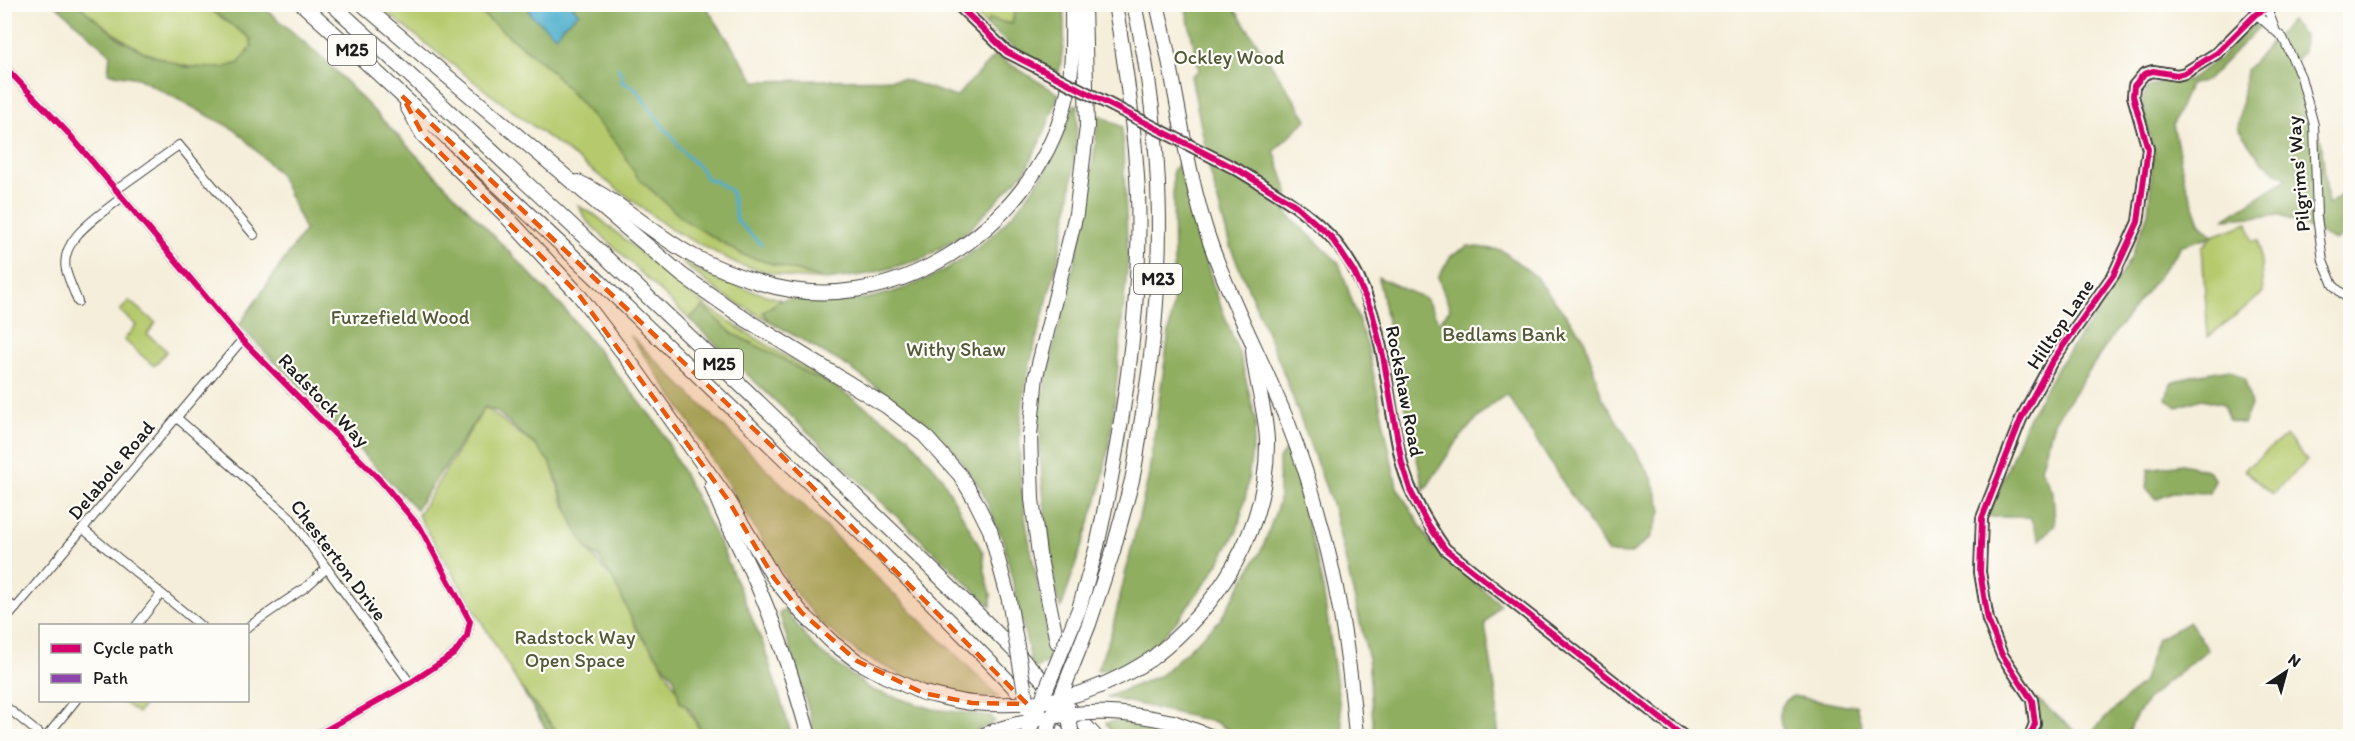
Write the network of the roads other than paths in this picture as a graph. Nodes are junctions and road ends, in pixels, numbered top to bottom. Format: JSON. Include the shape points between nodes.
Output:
{"nodes":[{"id":1,"x":302,"y":4,"type":"edge"},
{"id":2,"x":332,"y":4,"type":"edge"},
{"id":3,"x":362,"y":4,"type":"edge"},
{"id":4,"x":957,"y":4,"type":"edge"},
{"id":5,"x":1072,"y":4,"type":"edge"},
{"id":6,"x":1084,"y":4,"type":"edge"},
{"id":7,"x":1115,"y":4,"type":"edge"},
{"id":8,"x":1134,"y":4,"type":"edge"},
{"id":9,"x":1157,"y":4,"type":"edge"},
{"id":10,"x":2271,"y":6,"type":"edge"},
{"id":11,"x":2256,"y":14,"type":"junction"},
{"id":12,"x":2276,"y":32,"type":"junction"},
{"id":13,"x":4,"y":66,"type":"edge"},
{"id":14,"x":402,"y":96,"type":"junction"},
{"id":15,"x":563,"y":175,"type":"junction"},
{"id":16,"x":119,"y":194,"type":"junction"},
{"id":17,"x":254,"y":235,"type":"dead end"},
{"id":18,"x":2350,"y":301,"type":"edge"},
{"id":19,"x":78,"y":302,"type":"dead end"},
{"id":20,"x":242,"y":340,"type":"junction"},
{"id":21,"x":1252,"y":345,"type":"junction"},
{"id":22,"x":177,"y":418,"type":"junction"},
{"id":23,"x":708,"y":475,"type":"junction"},
{"id":24,"x":83,"y":529,"type":"junction"},
{"id":25,"x":327,"y":568,"type":"junction"},
{"id":26,"x":161,"y":594,"type":"junction"},
{"id":27,"x":4,"y":600,"type":"edge"},
{"id":28,"x":16,"y":609,"type":"junction"},
{"id":29,"x":4,"y":622,"type":"edge"},
{"id":30,"x":138,"y":624,"type":"edge"},
{"id":31,"x":198,"y":624,"type":"edge"},
{"id":32,"x":249,"y":626,"type":"edge"},
{"id":33,"x":410,"y":683,"type":"junction"},
{"id":34,"x":74,"y":702,"type":"edge"},
{"id":35,"x":4,"y":705,"type":"edge"},
{"id":36,"x":42,"y":736,"type":"edge"},
{"id":37,"x":47,"y":736,"type":"edge"},
{"id":38,"x":315,"y":736,"type":"edge"},
{"id":39,"x":809,"y":736,"type":"edge"},
{"id":40,"x":982,"y":736,"type":"edge"},
{"id":41,"x":1028,"y":736,"type":"edge"},
{"id":42,"x":1034,"y":736,"type":"edge"},
{"id":43,"x":1045,"y":736,"type":"edge"},
{"id":44,"x":1060,"y":736,"type":"edge"},
{"id":45,"x":1072,"y":736,"type":"edge"},
{"id":46,"x":1095,"y":736,"type":"edge"},
{"id":47,"x":1210,"y":736,"type":"edge"},
{"id":48,"x":1356,"y":736,"type":"edge"},
{"id":49,"x":1683,"y":736,"type":"edge"},
{"id":50,"x":2030,"y":736,"type":"edge"}],
"edges":[{"from":1,"to":14,"type":"highway","number":"M25"},
{"from":2,"to":46,"type":"highway","number":"M25","via":[[763,406]]},
{"from":3,"to":15,"type":"highway"},
{"from":4,"to":49,"type":"street","name":"Rockshaw Road","bridge":true,"via":[[1006,52],[1238,170],[1295,206],[1331,237],[1354,272],[1372,312],[1402,464],[1411,492],[1445,549]]},
{"from":5,"to":15,"type":"highway","via":[[1072,65],[1065,104],[1034,173],[985,229],[954,253],[917,273],[877,286],[837,292],[803,292],[763,284],[692,256],[600,192]]},
{"from":6,"to":45,"type":"highway","bridge":true,"via":[[1086,138],[1076,214],[1036,376],[1030,435],[1038,546]]},
{"from":7,"to":41,"type":"highway","number":"M23","bridge":true,"via":[[1130,90],[1138,195],[1136,287],[1117,456],[1079,609]]},
{"from":8,"to":43,"type":"highway","number":"M23","bridge":true,"via":[[1157,156],[1160,260],[1152,360],[1132,478],[1113,551],[1086,634]]},
{"from":9,"to":21,"type":"highway","via":[[1212,247]]},
{"from":10,"to":11,"type":"street","name":"Hilltop Lane"},
{"from":10,"to":12,"type":"street"},
{"from":11,"to":12,"type":"street","name":"Pilgrims' Way"},
{"from":11,"to":50,"type":"street","name":"Hilltop Lane","via":[[2217,53],[2185,73],[2153,71],[2144,74],[2134,86],[2133,96],[2148,149],[2138,222],[2114,274],[2051,363],[2021,419],[1982,518],[1980,572],[1988,620],[2002,655],[2032,700],[2035,724]]},
{"from":12,"to":18,"type":"street","name":"Pilgrims' Way","via":[[2298,69],[2314,125],[2317,217],[2323,261],[2332,285]]},
{"from":13,"to":16,"type":"street","name":"Radstock Way"},
{"from":14,"to":23,"type":"highway","via":[[423,135],[505,215],[579,296]]},
{"from":14,"to":44,"type":"highway","number":"M25","via":[[777,451]]},
{"from":15,"to":42,"type":"highway","bridge":true,"via":[[682,275],[754,325],[886,406],[924,435],[960,475],[990,530],[1009,600]]},
{"from":16,"to":17,"type":"street","via":[[179,144]]},
{"from":16,"to":19,"type":"street","via":[[75,237],[68,250],[66,269]]},
{"from":16,"to":20,"type":"street","name":"Radstock Way"},
{"from":20,"to":22,"type":"street","name":"Delabole Road"},
{"from":20,"to":33,"type":"street","name":"Radstock Way","via":[[381,481],[421,530],[470,621],[467,636],[454,654]]},
{"from":21,"to":23,"type":"highway","bridge":true,"via":[[1267,442],[1257,511],[1246,542],[1220,590],[1188,628],[1151,660],[1120,679],[1084,693],[1026,704],[972,703],[923,693],[857,661],[833,643],[774,579],[728,500]]},
{"from":21,"to":48,"type":"highway","via":[[1289,425],[1322,533],[1336,592]]},
{"from":22,"to":24,"type":"street","name":"Delabole Road"},
{"from":22,"to":25,"type":"street","name":"Chesterton Drive","via":[[289,516]]},
{"from":23,"to":39,"type":"highway","via":[[792,675]]},
{"from":24,"to":26,"type":"street"},
{"from":24,"to":28,"type":"street","name":"Delabole Road"},
{"from":25,"to":32,"type":"street"},
{"from":25,"to":33,"type":"street","name":"Chesterton Drive"},
{"from":26,"to":30,"type":"street"},
{"from":26,"to":31,"type":"street"},
{"from":27,"to":28,"type":"street"},
{"from":28,"to":29,"type":"street","name":"Delabole Road"},
{"from":33,"to":38,"type":"street","name":"Radstock Way"},
{"from":34,"to":37,"type":"street"},
{"from":35,"to":36,"type":"street"},
{"from":40,"to":47,"type":"highway","bridge":true,"via":[[1011,725],[1096,712],[1138,714]]}]}
